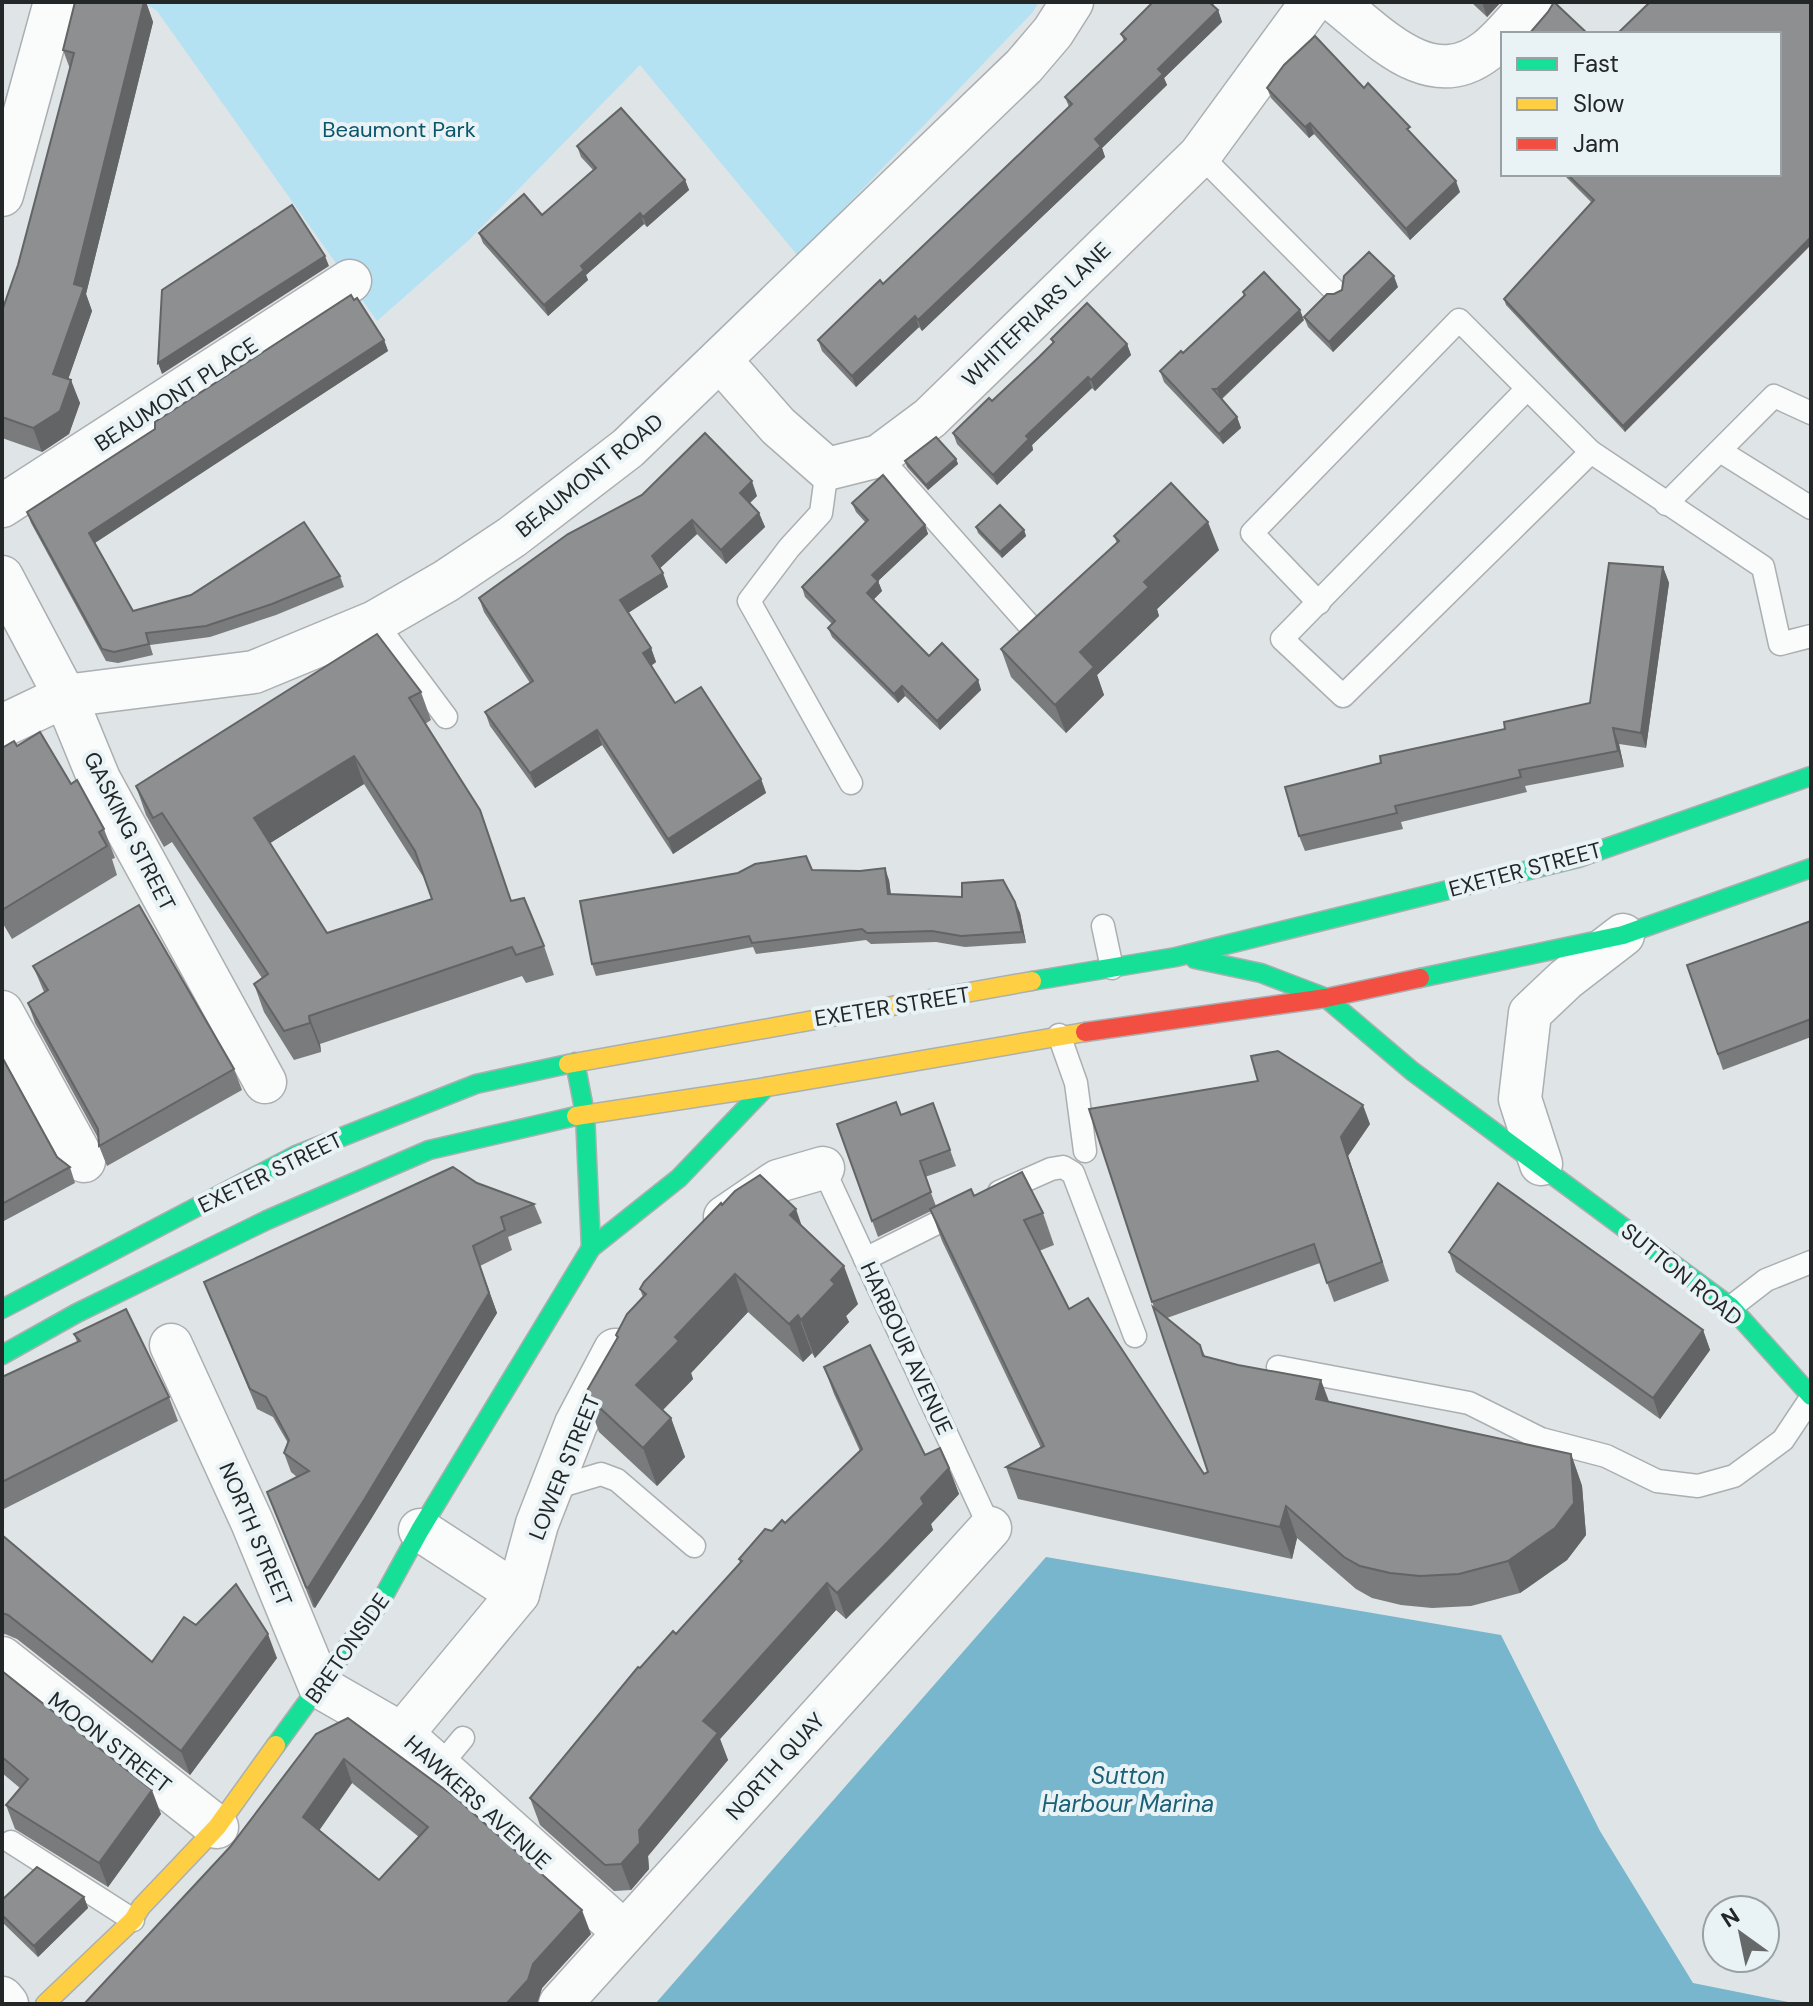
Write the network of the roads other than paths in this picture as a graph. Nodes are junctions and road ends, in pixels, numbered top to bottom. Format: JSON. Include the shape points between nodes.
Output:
{"nodes":[{"id":1,"x":55,"y":2,"type":"edge"},
{"id":2,"x":1072,"y":2,"type":"edge"},
{"id":3,"x":1312,"y":2,"type":"edge"},
{"id":4,"x":1336,"y":2,"type":"edge"},
{"id":5,"x":1533,"y":2,"type":"edge"},
{"id":6,"x":1504,"y":32,"type":"edge"},
{"id":7,"x":1501,"y":35,"type":"edge"},
{"id":8,"x":1200,"y":155,"type":"junction"},
{"id":9,"x":2,"y":195,"type":"edge"},
{"id":10,"x":350,"y":281,"type":"dead end"},
{"id":11,"x":1335,"y":291,"type":"edge"},
{"id":12,"x":720,"y":360,"type":"junction"},
{"id":13,"x":1526,"y":390,"type":"junction"},
{"id":14,"x":1811,"y":413,"type":"edge"},
{"id":15,"x":1720,"y":451,"type":"junction"},
{"id":16,"x":1591,"y":452,"type":"junction"},
{"id":17,"x":879,"y":456,"type":"junction"},
{"id":18,"x":827,"y":469,"type":"junction"},
{"id":19,"x":1666,"y":504,"type":"junction"},
{"id":20,"x":2,"y":506,"type":"edge"},
{"id":21,"x":1811,"y":508,"type":"edge"},
{"id":22,"x":2,"y":577,"type":"edge"},
{"id":23,"x":1319,"y":603,"type":"junction"},
{"id":24,"x":375,"y":622,"type":"junction"},
{"id":25,"x":1030,"y":626,"type":"edge"},
{"id":26,"x":1811,"y":636,"type":"edge"},
{"id":27,"x":65,"y":696,"type":"junction"},
{"id":28,"x":446,"y":717,"type":"dead end"},
{"id":29,"x":2,"y":726,"type":"edge"},
{"id":30,"x":1811,"y":776,"type":"edge"},
{"id":31,"x":851,"y":783,"type":"dead end"},
{"id":32,"x":1811,"y":868,"type":"edge"},
{"id":33,"x":1103,"y":926,"type":"dead end"},
{"id":34,"x":1623,"y":935,"type":"junction"},
{"id":35,"x":1176,"y":957,"type":"junction"},
{"id":36,"x":1112,"y":968,"type":"junction"},
{"id":37,"x":1326,"y":998,"type":"junction"},
{"id":38,"x":2,"y":1012,"type":"edge"},
{"id":39,"x":1059,"y":1035,"type":"junction"},
{"id":40,"x":575,"y":1062,"type":"junction"},
{"id":41,"x":265,"y":1082,"type":"dead end"},
{"id":42,"x":766,"y":1087,"type":"junction"},
{"id":43,"x":585,"y":1114,"type":"junction"},
{"id":44,"x":1085,"y":1151,"type":"dead end"},
{"id":45,"x":84,"y":1161,"type":"dead end"},
{"id":46,"x":1541,"y":1164,"type":"junction"},
{"id":47,"x":823,"y":1168,"type":"joint"},
{"id":48,"x":703,"y":1239,"type":"edge"},
{"id":49,"x":591,"y":1248,"type":"junction"},
{"id":50,"x":865,"y":1259,"type":"junction"},
{"id":51,"x":1811,"y":1262,"type":"edge"},
{"id":52,"x":1731,"y":1307,"type":"junction"},
{"id":53,"x":2,"y":1309,"type":"edge"},
{"id":54,"x":631,"y":1319,"type":"edge"},
{"id":55,"x":1135,"y":1336,"type":"dead end"},
{"id":56,"x":174,"y":1343,"type":"dead end"},
{"id":57,"x":2,"y":1355,"type":"edge"},
{"id":58,"x":1278,"y":1367,"type":"dead end"},
{"id":59,"x":1811,"y":1397,"type":"edge"},
{"id":60,"x":551,"y":1489,"type":"junction"},
{"id":61,"x":990,"y":1528,"type":"joint"},
{"id":62,"x":420,"y":1530,"type":"junction"},
{"id":63,"x":694,"y":1546,"type":"dead end"},
{"id":64,"x":518,"y":1594,"type":"junction"},
{"id":65,"x":2,"y":1658,"type":"edge"},
{"id":66,"x":320,"y":1687,"type":"junction"},
{"id":67,"x":402,"y":1734,"type":"junction"},
{"id":68,"x":217,"y":1827,"type":"junction"},
{"id":69,"x":11,"y":1842,"type":"edge"},
{"id":70,"x":133,"y":1920,"type":"junction"},
{"id":71,"x":624,"y":1932,"type":"junction"},
{"id":72,"x":2,"y":1998,"type":"edge"},
{"id":73,"x":7,"y":2004,"type":"edge"},
{"id":74,"x":45,"y":2004,"type":"edge"},
{"id":75,"x":560,"y":2004,"type":"edge"}],
"edges":[{"from":1,"to":9,"type":"street"},
{"from":2,"to":12,"type":"street","name":"BEAUMONT ROAD","via":[[1024,66]]},
{"from":3,"to":8,"type":"street","name":"WHITEFRIARS LANE"},
{"from":4,"to":7,"type":"street","via":[[1402,55],[1427,66],[1462,65]]},
{"from":5,"to":6,"type":"street"},
{"from":8,"to":11,"type":"lane"},
{"from":8,"to":17,"type":"street","name":"WHITEFRIARS LANE","via":[[930,418]]},
{"from":10,"to":20,"type":"street","name":"BEAUMONT PLACE"},
{"from":12,"to":18,"type":"street","via":[[778,426]]},
{"from":12,"to":24,"type":"street","name":"BEAUMONT ROAD","via":[[628,448],[524,529]]},
{"from":13,"to":16,"type":"lane"},
{"from":13,"to":23,"type":"lane"},
{"from":13,"to":23,"type":"lane","via":[[1459,320],[1252,533]]},
{"from":14,"to":15,"type":"lane","via":[[1774,396]]},
{"from":15,"to":19,"type":"lane"},
{"from":15,"to":21,"type":"lane"},
{"from":16,"to":19,"type":"lane"},
{"from":16,"to":23,"type":"lane","via":[[1343,696],[1282,639]]},
{"from":17,"to":18,"type":"street","name":"WHITEFRIARS LANE"},
{"from":17,"to":25,"type":"lane"},
{"from":18,"to":31,"type":"lane","via":[[821,513],[749,601]]},
{"from":19,"to":26,"type":"lane","via":[[1763,567],[1780,644]]},
{"from":22,"to":27,"type":"street","name":"GASKING STREET"},
{"from":24,"to":27,"type":"street","name":"BEAUMONT ROAD","via":[[254,672]]},
{"from":24,"to":28,"type":"lane"},
{"from":27,"to":29,"type":"street","name":"BEAUMONT ROAD"},
{"from":27,"to":41,"type":"street","name":"GASKING STREET","via":[[99,779]]},
{"from":30,"to":35,"type":"main road","name":"EXETER STREET","via":[[1578,858]]},
{"from":32,"to":34,"type":"main road","name":"EXETER STREET"},
{"from":33,"to":36,"type":"lane"},
{"from":34,"to":37,"type":"main road","name":"EXETER STREET"},
{"from":34,"to":46,"type":"street","via":[[1530,1013],[1520,1099]]},
{"from":35,"to":36,"type":"main road","name":"EXETER STREET"},
{"from":35,"to":37,"type":"main road","name":"SUTTON ROAD","via":[[1228,963]]},
{"from":36,"to":40,"type":"main road","name":"EXETER STREET"},
{"from":37,"to":39,"type":"main road","name":"EXETER STREET"},
{"from":37,"to":46,"type":"main road","name":"SUTTON ROAD","via":[[1412,1071]]},
{"from":38,"to":45,"type":"street"},
{"from":39,"to":42,"type":"main road","name":"EXETER STREET"},
{"from":39,"to":44,"type":"lane","via":[[1076,1083]]},
{"from":40,"to":43,"type":"main road"},
{"from":40,"to":53,"type":"main road","name":"EXETER STREET","via":[[476,1084],[296,1155]]},
{"from":42,"to":43,"type":"main road","name":"EXETER STREET"},
{"from":42,"to":49,"type":"main road","name":"BRETONSIDE","via":[[679,1178]]},
{"from":43,"to":49,"type":"main road"},
{"from":43,"to":57,"type":"main road","name":"EXETER STREET","via":[[429,1150],[253,1226]]},
{"from":46,"to":52,"type":"main road","name":"SUTTON ROAD"},
{"from":47,"to":48,"type":"street","via":[[778,1181],[724,1217]]},
{"from":47,"to":50,"type":"lane","name":"HARBOUR AVENUE"},
{"from":49,"to":62,"type":"main road","name":"BRETONSIDE"},
{"from":50,"to":55,"type":"lane","via":[[1007,1188],[1063,1167],[1073,1173]]},
{"from":50,"to":61,"type":"lane","name":"HARBOUR AVENUE"},
{"from":51,"to":52,"type":"lane","via":[[1766,1280]]},
{"from":52,"to":59,"type":"main road","name":"SUTTON ROAD"},
{"from":54,"to":60,"type":"street","name":"LOWER STREET","via":[[576,1424]]},
{"from":56,"to":66,"type":"street","name":"NORTH STREET"},
{"from":58,"to":59,"type":"lane","via":[[1469,1403],[1541,1439],[1606,1456],[1657,1481],[1698,1486],[1734,1476],[1783,1440]]},
{"from":60,"to":63,"type":"lane","via":[[601,1474],[617,1480]]},
{"from":60,"to":64,"type":"street","name":"LOWER STREET"},
{"from":61,"to":71,"type":"street","name":"NORTH QUAY"},
{"from":62,"to":64,"type":"street"},
{"from":62,"to":66,"type":"main road","name":"BRETONSIDE","via":[[381,1601]]},
{"from":64,"to":67,"type":"street","name":"LOWER STREET"},
{"from":65,"to":68,"type":"street","name":"MOON STREET"},
{"from":66,"to":67,"type":"street","name":"HAWKERS AVENUE"},
{"from":66,"to":68,"type":"main road","name":"BRETONSIDE"},
{"from":67,"to":71,"type":"street","name":"HAWKERS AVENUE","via":[[451,1752]]},
{"from":68,"to":70,"type":"main road","name":"BRETONSIDE"},
{"from":69,"to":70,"type":"lane"},
{"from":70,"to":74,"type":"main road","name":"BRETONSIDE"},
{"from":71,"to":75,"type":"street","name":"NORTH QUAY"},
{"from":72,"to":73,"type":"street"}]}
